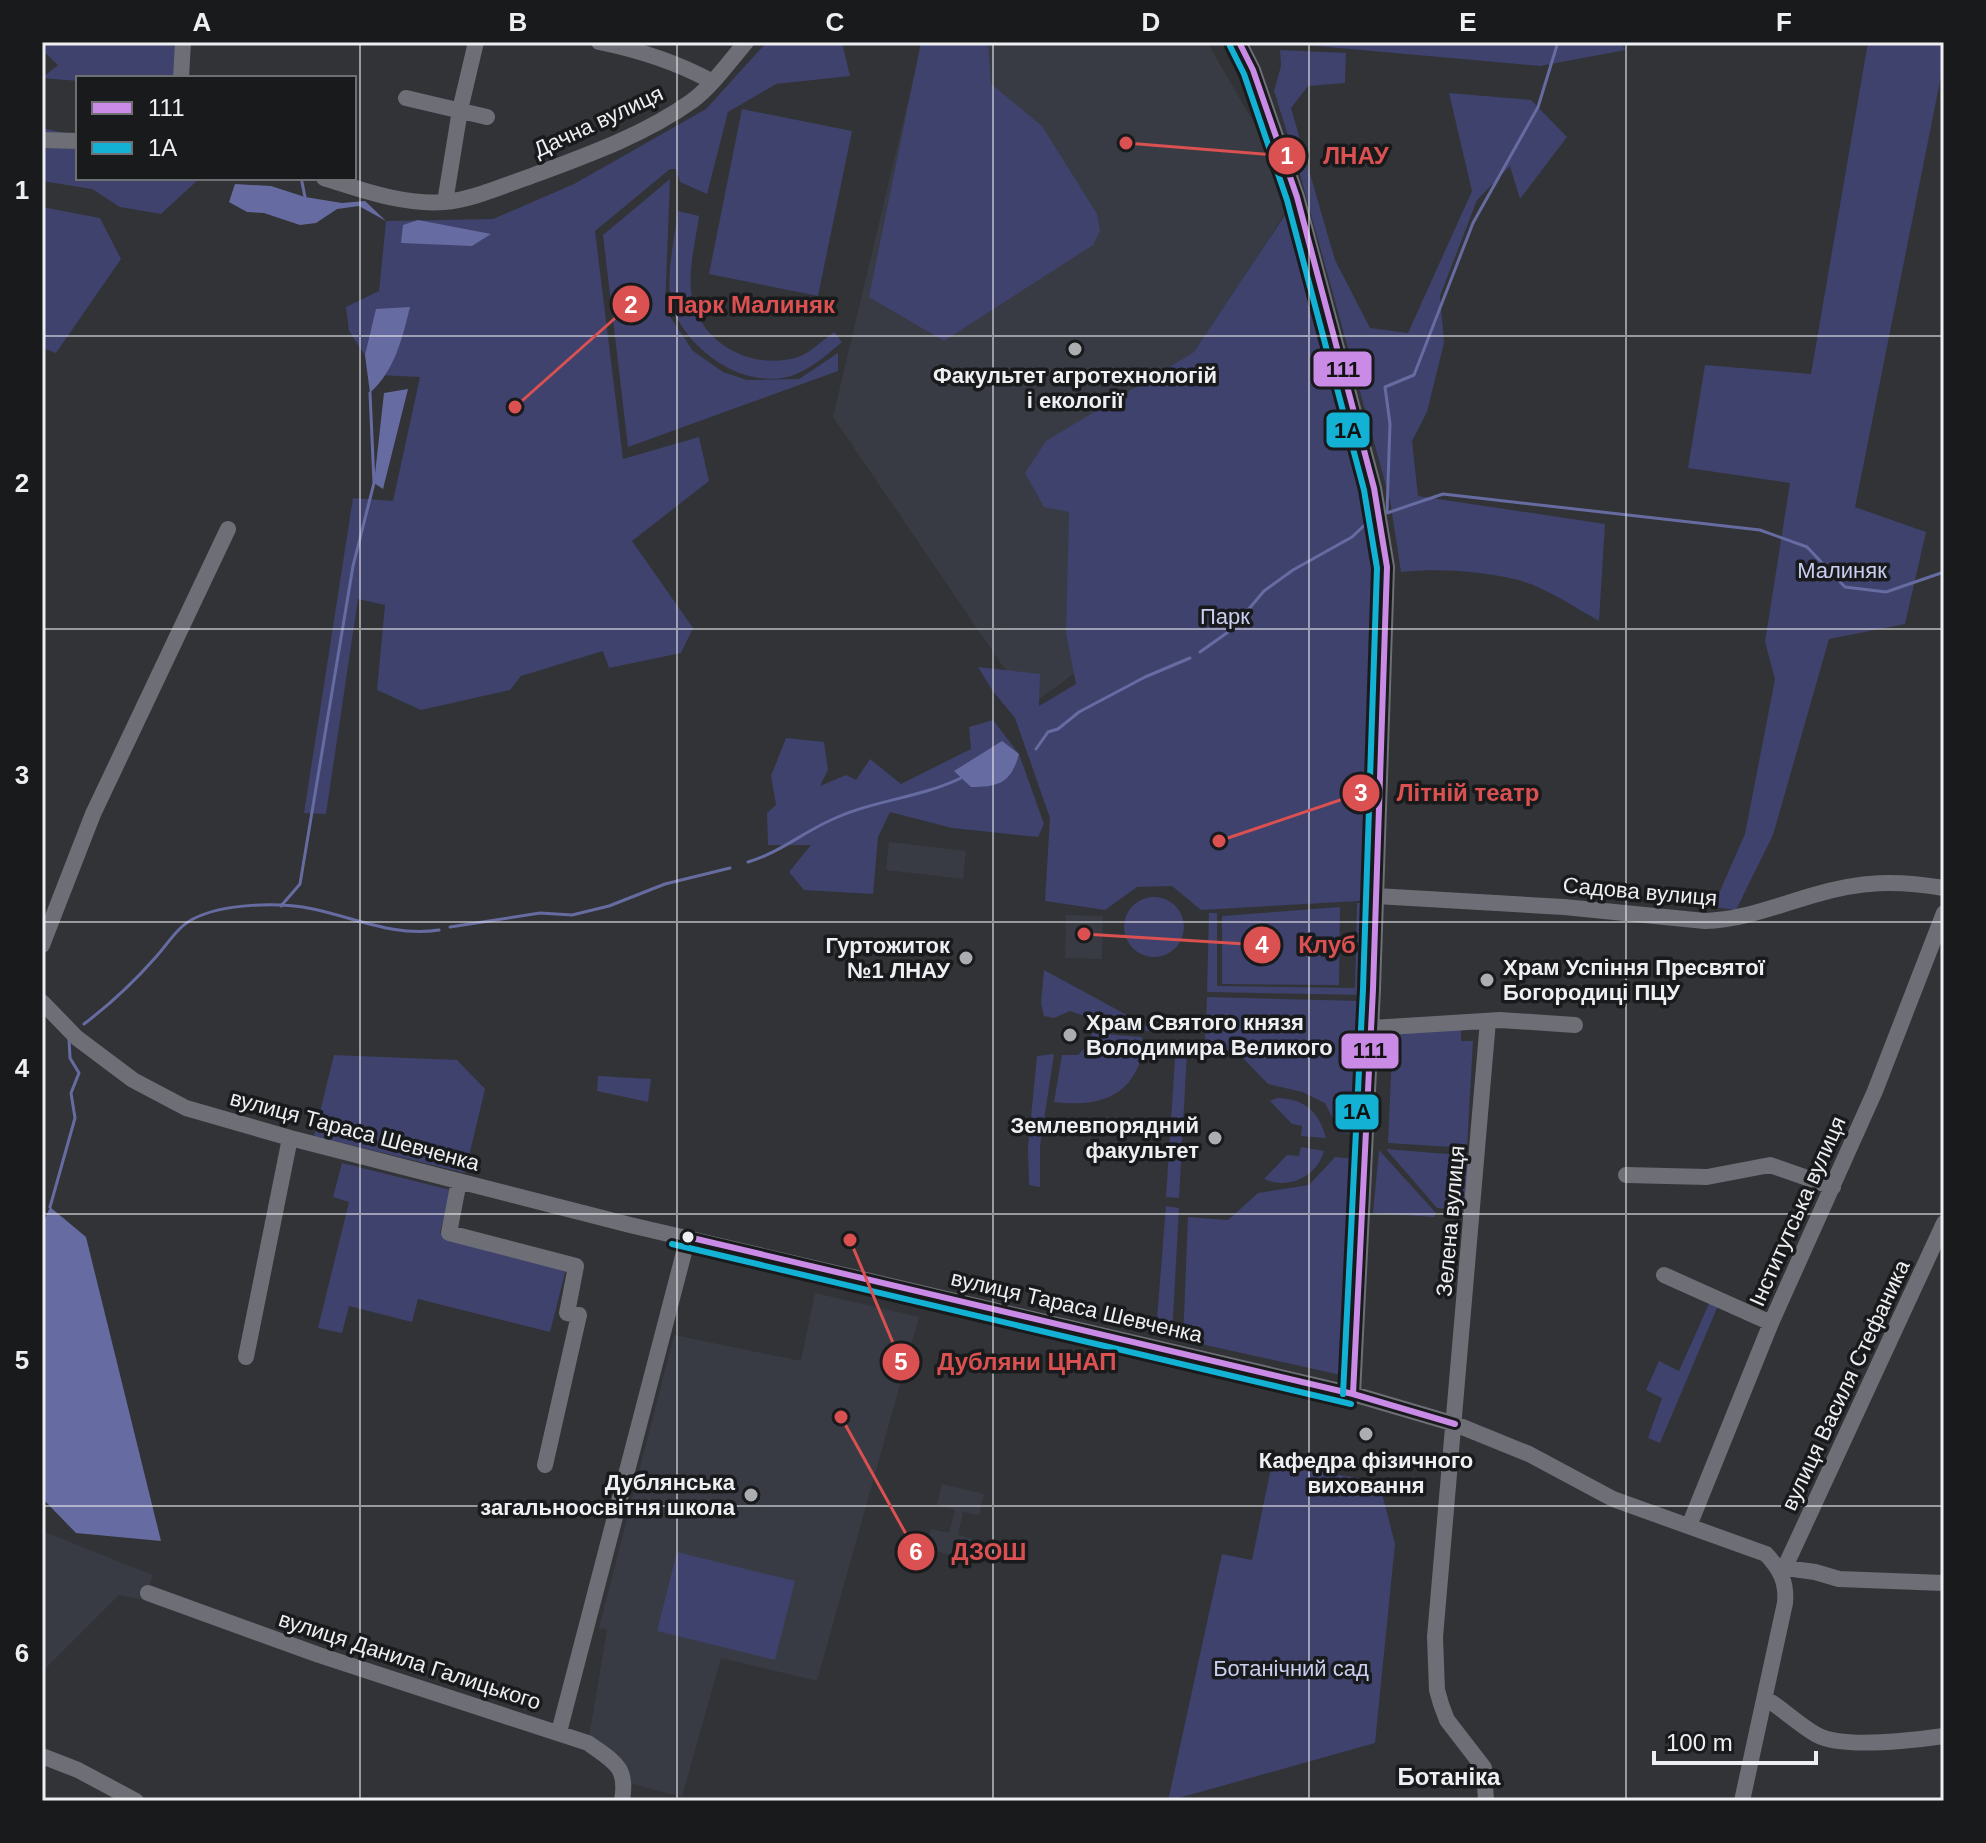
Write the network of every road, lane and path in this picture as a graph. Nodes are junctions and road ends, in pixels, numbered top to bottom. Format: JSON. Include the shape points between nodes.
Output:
{"nodes":[{"id":1,"x":183,"y":42,"type":"edge"},
{"id":2,"x":476,"y":42,"type":"edge"},
{"id":3,"x":599,"y":42,"type":"edge"},
{"id":4,"x":746,"y":42,"type":"edge"},
{"id":5,"x":1239,"y":42,"type":"edge"},
{"id":6,"x":181,"y":76,"type":"edge"},
{"id":7,"x":711,"y":81,"type":"junction"},
{"id":8,"x":406,"y":98,"type":"dead end"},
{"id":9,"x":460,"y":110,"type":"junction"},
{"id":10,"x":487,"y":117,"type":"dead end"},
{"id":11,"x":42,"y":140,"type":"edge"},
{"id":12,"x":76,"y":141,"type":"edge"},
{"id":13,"x":330,"y":180,"type":"edge"},
{"id":14,"x":445,"y":202,"type":"junction"},
{"id":15,"x":228,"y":529,"type":"dead end"},
{"id":16,"x":1944,"y":888,"type":"edge"},
{"id":17,"x":1376,"y":896,"type":"junction"},
{"id":18,"x":1944,"y":913,"type":"edge"},
{"id":19,"x":42,"y":945,"type":"edge"},
{"id":20,"x":42,"y":1002,"type":"edge"},
{"id":21,"x":1488,"y":1021,"type":"junction"},
{"id":22,"x":1575,"y":1025,"type":"dead end"},
{"id":23,"x":1372,"y":1028,"type":"junction"},
{"id":24,"x":290,"y":1138,"type":"junction"},
{"id":25,"x":1626,"y":1175,"type":"dead end"},
{"id":26,"x":459,"y":1181,"type":"junction"},
{"id":27,"x":1833,"y":1187,"type":"junction"},
{"id":28,"x":1944,"y":1223,"type":"edge"},
{"id":29,"x":688,"y":1237,"type":"junction"},
{"id":30,"x":1664,"y":1275,"type":"dead end"},
{"id":31,"x":1771,"y":1323,"type":"junction"},
{"id":32,"x":246,"y":1357,"type":"dead end"},
{"id":33,"x":1353,"y":1394,"type":"junction"},
{"id":34,"x":1455,"y":1424,"type":"junction"},
{"id":35,"x":545,"y":1465,"type":"dead end"},
{"id":36,"x":1689,"y":1526,"type":"junction"},
{"id":37,"x":1782,"y":1567,"type":"junction"},
{"id":38,"x":1944,"y":1583,"type":"edge"},
{"id":39,"x":148,"y":1593,"type":"dead end"},
{"id":40,"x":1765,"y":1698,"type":"junction"},
{"id":41,"x":559,"y":1732,"type":"junction"},
{"id":42,"x":1944,"y":1736,"type":"edge"},
{"id":43,"x":42,"y":1756,"type":"edge"},
{"id":44,"x":136,"y":1801,"type":"edge"},
{"id":45,"x":622,"y":1801,"type":"edge"},
{"id":46,"x":1486,"y":1801,"type":"edge"},
{"id":47,"x":1742,"y":1801,"type":"edge"}],
"edges":[{"from":1,"to":6,"type":"street"},
{"from":2,"to":9,"type":"street"},
{"from":3,"to":7,"type":"street","via":[[671,62]]},
{"from":4,"to":7,"type":"street","name":"Дачна вулиця"},
{"from":5,"to":17,"type":"street","via":[[1297,197],[1374,488],[1387,567]]},
{"from":7,"to":14,"type":"street","name":"Дачна вулиця","via":[[695,99],[652,125],[488,192]]},
{"from":8,"to":9,"type":"street"},
{"from":9,"to":10,"type":"street"},
{"from":9,"to":14,"type":"street"},
{"from":11,"to":12,"type":"street"},
{"from":13,"to":14,"type":"street","name":"Дачна вулиця","via":[[386,198]]},
{"from":15,"to":19,"type":"street","via":[[93,814]]},
{"from":16,"to":17,"type":"street","name":"Садова вулиця","via":[[1865,884],[1728,921]]},
{"from":17,"to":23,"type":"street"},
{"from":18,"to":27,"type":"street","name":"Інститутська вулиця"},
{"from":20,"to":24,"type":"street","name":"вулиця Тараса Шевченка","via":[[77,1038],[133,1080],[186,1108]]},
{"from":21,"to":22,"type":"street"},
{"from":21,"to":23,"type":"street"},
{"from":21,"to":34,"type":"street","name":"Зелена вулиця"},
{"from":23,"to":33,"type":"street"},
{"from":24,"to":26,"type":"street","name":"вулиця Тараса Шевченка"},
{"from":24,"to":32,"type":"street"},
{"from":25,"to":27,"type":"street","via":[[1707,1177],[1770,1165]]},
{"from":26,"to":29,"type":"street","name":"вулиця Тараса Шевченка"},
{"from":26,"to":35,"type":"street","via":[[449,1233],[576,1266],[567,1313],[579,1315]]},
{"from":27,"to":31,"type":"street","name":"Інститутська вулиця"},
{"from":28,"to":37,"type":"street","name":"вулиця Василя Стефаника"},
{"from":29,"to":33,"type":"street","name":"вулиця Тараса Шевченка"},
{"from":29,"to":41,"type":"street"},
{"from":30,"to":31,"type":"street"},
{"from":31,"to":36,"type":"street","name":"Інститутська вулиця"},
{"from":33,"to":34,"type":"street","name":"вулиця Тараса Шевченка"},
{"from":34,"to":36,"type":"street","name":"вулиця Тараса Шевченка","via":[[1529,1454],[1613,1499]]},
{"from":34,"to":46,"type":"street","name":"Зелена вулиця","via":[[1435,1637],[1437,1690],[1447,1720],[1484,1768]]},
{"from":36,"to":37,"type":"street","name":"вулиця Тараса Шевченка","via":[[1766,1554]]},
{"from":37,"to":38,"type":"street","name":"вулиця Тараса Шевченка","via":[[1839,1579]]},
{"from":37,"to":40,"type":"street","via":[[1785,1603]]},
{"from":39,"to":41,"type":"street","name":"вулиця Данила Галицького"},
{"from":40,"to":42,"type":"street","via":[[1828,1738],[1894,1741]]},
{"from":40,"to":47,"type":"street"},
{"from":41,"to":45,"type":"street","name":"вулиця Данила Галицького","via":[[615,1762],[625,1782]]},
{"from":43,"to":44,"type":"street"}]}
